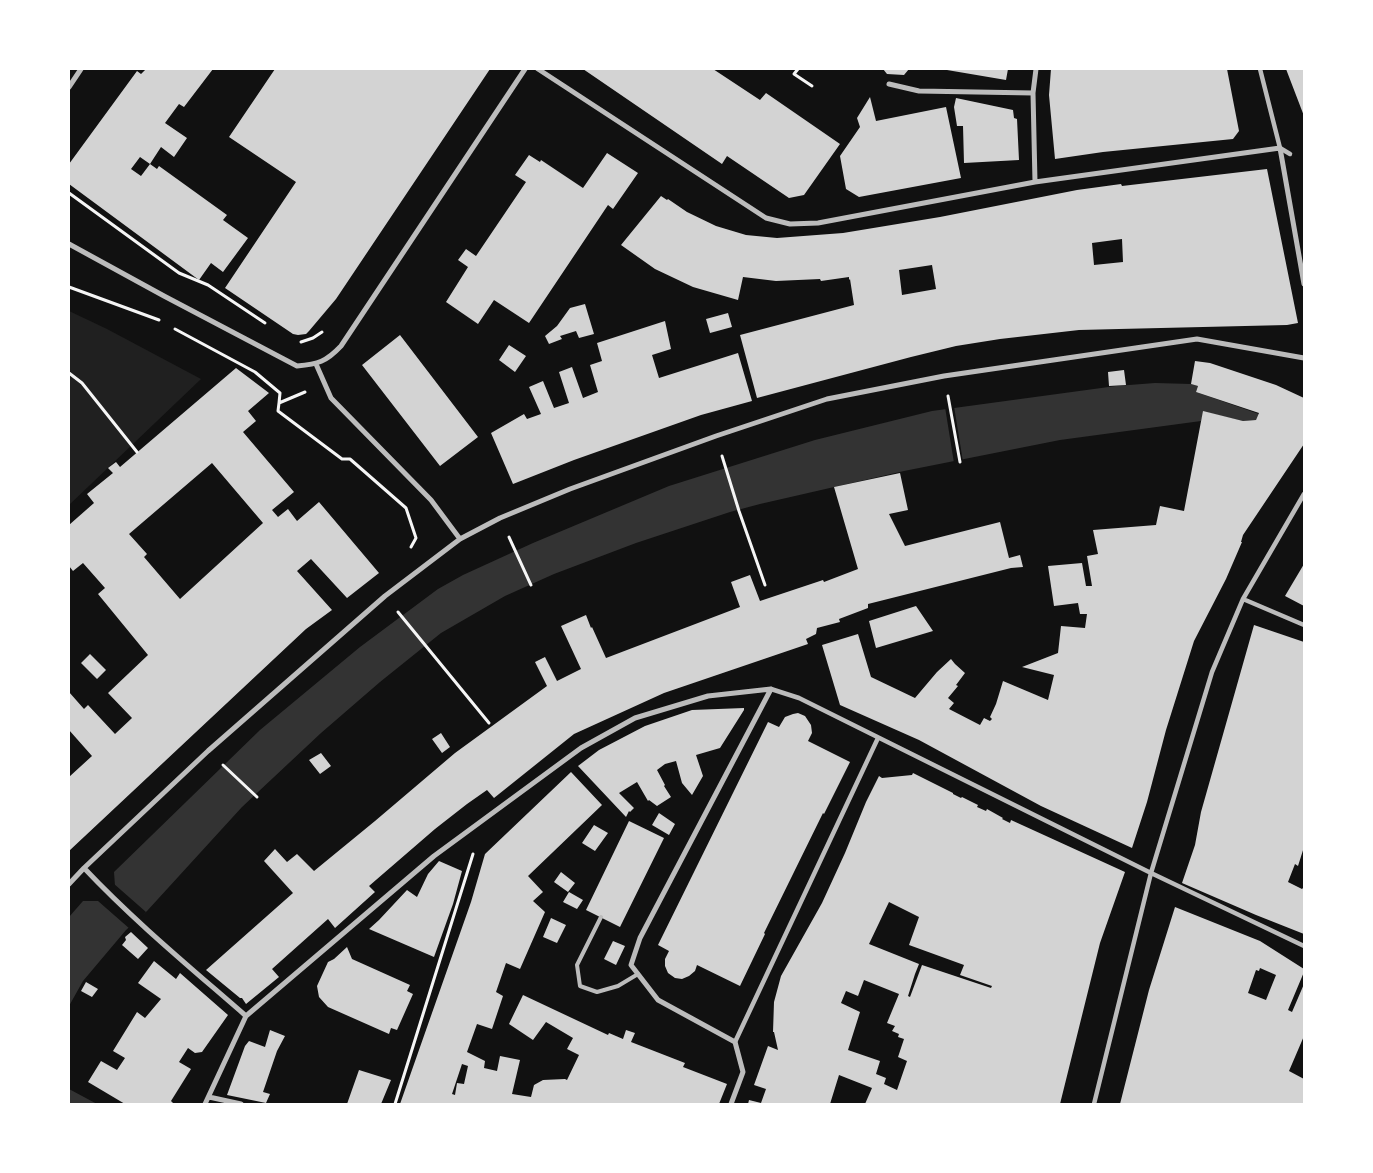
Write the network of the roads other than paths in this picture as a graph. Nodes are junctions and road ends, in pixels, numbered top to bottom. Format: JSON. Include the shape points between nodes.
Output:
{"nodes":[{"id":1,"x":81,"y":69,"type":"edge"},
{"id":2,"x":526,"y":69,"type":"edge"},
{"id":3,"x":538,"y":69,"type":"edge"},
{"id":4,"x":1036,"y":69,"type":"edge"},
{"id":5,"x":1260,"y":69,"type":"edge"},
{"id":6,"x":889,"y":84,"type":"dead end"},
{"id":7,"x":69,"y":87,"type":"edge"},
{"id":8,"x":1033,"y":93,"type":"junction"},
{"id":9,"x":1280,"y":148,"type":"junction"},
{"id":10,"x":1290,"y":154,"type":"dead end"},
{"id":11,"x":1035,"y":182,"type":"junction"},
{"id":12,"x":69,"y":244,"type":"edge"},
{"id":13,"x":1304,"y":284,"type":"edge"},
{"id":14,"x":1304,"y":358,"type":"edge"},
{"id":15,"x":316,"y":364,"type":"junction"},
{"id":16,"x":1304,"y":494,"type":"edge"},
{"id":17,"x":460,"y":539,"type":"junction"},
{"id":18,"x":1243,"y":599,"type":"junction"},
{"id":19,"x":1304,"y":625,"type":"edge"},
{"id":20,"x":771,"y":689,"type":"junction"},
{"id":21,"x":878,"y":738,"type":"junction"},
{"id":22,"x":84,"y":868,"type":"junction"},
{"id":23,"x":1151,"y":873,"type":"junction"},
{"id":24,"x":69,"y":884,"type":"edge"},
{"id":25,"x":601,"y":917,"type":"dead end"},
{"id":26,"x":1304,"y":946,"type":"edge"},
{"id":27,"x":638,"y":974,"type":"junction"},
{"id":28,"x":246,"y":1016,"type":"junction"},
{"id":29,"x":735,"y":1042,"type":"junction"},
{"id":30,"x":209,"y":1097,"type":"junction"},
{"id":31,"x":205,"y":1104,"type":"edge"},
{"id":32,"x":241,"y":1104,"type":"edge"},
{"id":33,"x":730,"y":1104,"type":"edge"},
{"id":34,"x":1094,"y":1104,"type":"edge"}],
"edges":[{"from":1,"to":7,"type":"street"},
{"from":2,"to":15,"type":"street","via":[[341,346],[332,356]]},
{"from":3,"to":11,"type":"street","via":[[766,218],[790,224],[818,223]]},
{"from":4,"to":8,"type":"street"},
{"from":5,"to":9,"type":"street"},
{"from":6,"to":8,"type":"street","via":[[919,91]]},
{"from":8,"to":11,"type":"street"},
{"from":9,"to":10,"type":"street"},
{"from":9,"to":11,"type":"street"},
{"from":9,"to":13,"type":"street"},
{"from":12,"to":15,"type":"street","via":[[297,366]]},
{"from":14,"to":17,"type":"street","via":[[1196,339],[944,376],[827,400],[570,489],[500,518]]},
{"from":15,"to":17,"type":"street","via":[[331,398],[431,500]]},
{"from":16,"to":18,"type":"street"},
{"from":17,"to":22,"type":"street","via":[[385,596],[276,691]]},
{"from":18,"to":19,"type":"street"},
{"from":18,"to":23,"type":"street","via":[[1212,672]]},
{"from":20,"to":21,"type":"street","via":[[799,698]]},
{"from":20,"to":27,"type":"street","via":[[640,938],[631,965]]},
{"from":20,"to":28,"type":"street","via":[[708,696],[635,718],[581,748],[434,856]]},
{"from":21,"to":23,"type":"street"},
{"from":21,"to":29,"type":"street"},
{"from":22,"to":24,"type":"street"},
{"from":22,"to":28,"type":"street","via":[[138,921]]},
{"from":23,"to":26,"type":"street"},
{"from":23,"to":34,"type":"street"},
{"from":25,"to":27,"type":"lane","via":[[577,965],[580,986],[597,992],[618,986]]},
{"from":27,"to":29,"type":"street","via":[[658,1000]]},
{"from":28,"to":30,"type":"street"},
{"from":29,"to":33,"type":"street","via":[[743,1072]]},
{"from":30,"to":31,"type":"street"},
{"from":30,"to":32,"type":"street"}]}
